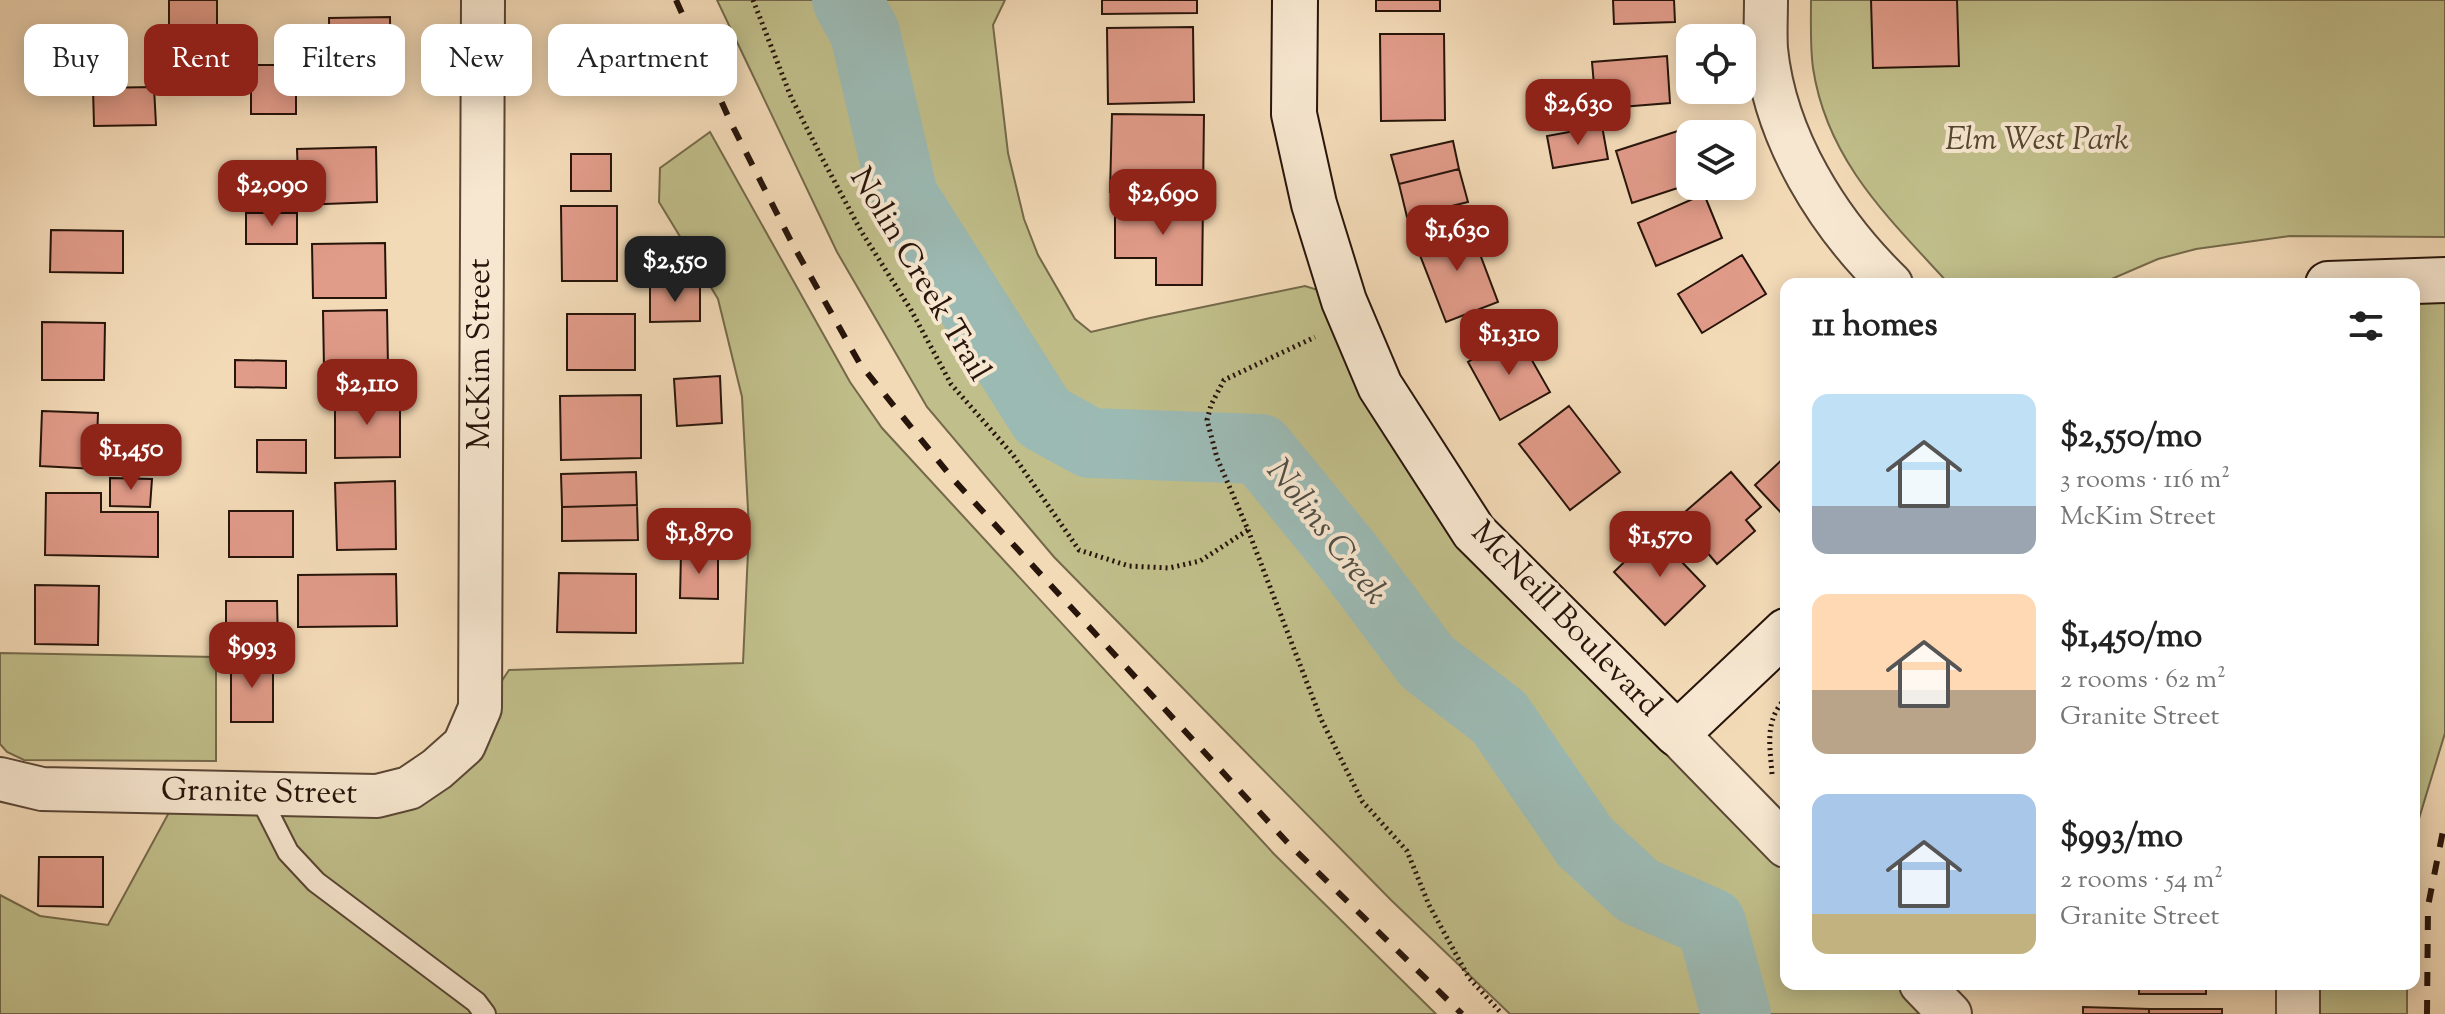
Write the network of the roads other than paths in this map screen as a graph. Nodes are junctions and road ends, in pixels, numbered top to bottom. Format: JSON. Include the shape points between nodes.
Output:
{"nodes":[{"id":1,"x":483,"y":0,"type":"edge"},
{"id":2,"x":1295,"y":0,"type":"edge"},
{"id":3,"x":1766,"y":0,"type":"edge"},
{"id":4,"x":1885,"y":278,"type":"edge"},
{"id":5,"x":2445,"y":280,"type":"edge"},
{"id":6,"x":2420,"y":281,"type":"edge"},
{"id":7,"x":1780,"y":637,"type":"edge"},
{"id":8,"x":480,"y":708,"type":"joint"},
{"id":9,"x":1677,"y":734,"type":"junction"},
{"id":10,"x":0,"y":779,"type":"edge"},
{"id":11,"x":258,"y":793,"type":"junction"},
{"id":12,"x":1780,"y":840,"type":"edge"},
{"id":13,"x":1927,"y":990,"type":"edge"},
{"id":14,"x":2298,"y":990,"type":"edge"},
{"id":15,"x":485,"y":1014,"type":"edge"},
{"id":16,"x":1950,"y":1014,"type":"edge"},
{"id":17,"x":2298,"y":1014,"type":"edge"}],
"edges":[{"from":1,"to":8,"type":"street","name":"McKim Street"},
{"from":2,"to":9,"type":"street","name":"McNeill Boulevard","via":[[1294,114],[1314,204],[1380,386],[1474,532]]},
{"from":3,"to":4,"type":"street","via":[[1766,49],[1796,156],[1832,213]]},
{"from":5,"to":6,"type":"street"},
{"from":7,"to":9,"type":"street"},
{"from":8,"to":11,"type":"street","name":"Granite Street","via":[[464,745],[409,788],[377,796]]},
{"from":9,"to":12,"type":"street","name":"McNeill Boulevard"},
{"from":10,"to":11,"type":"street","name":"Granite Street","via":[[42,789]]},
{"from":11,"to":15,"type":"lane","via":[[288,852],[316,882]]},
{"from":13,"to":16,"type":"street"},
{"from":14,"to":17,"type":"street"}]}
